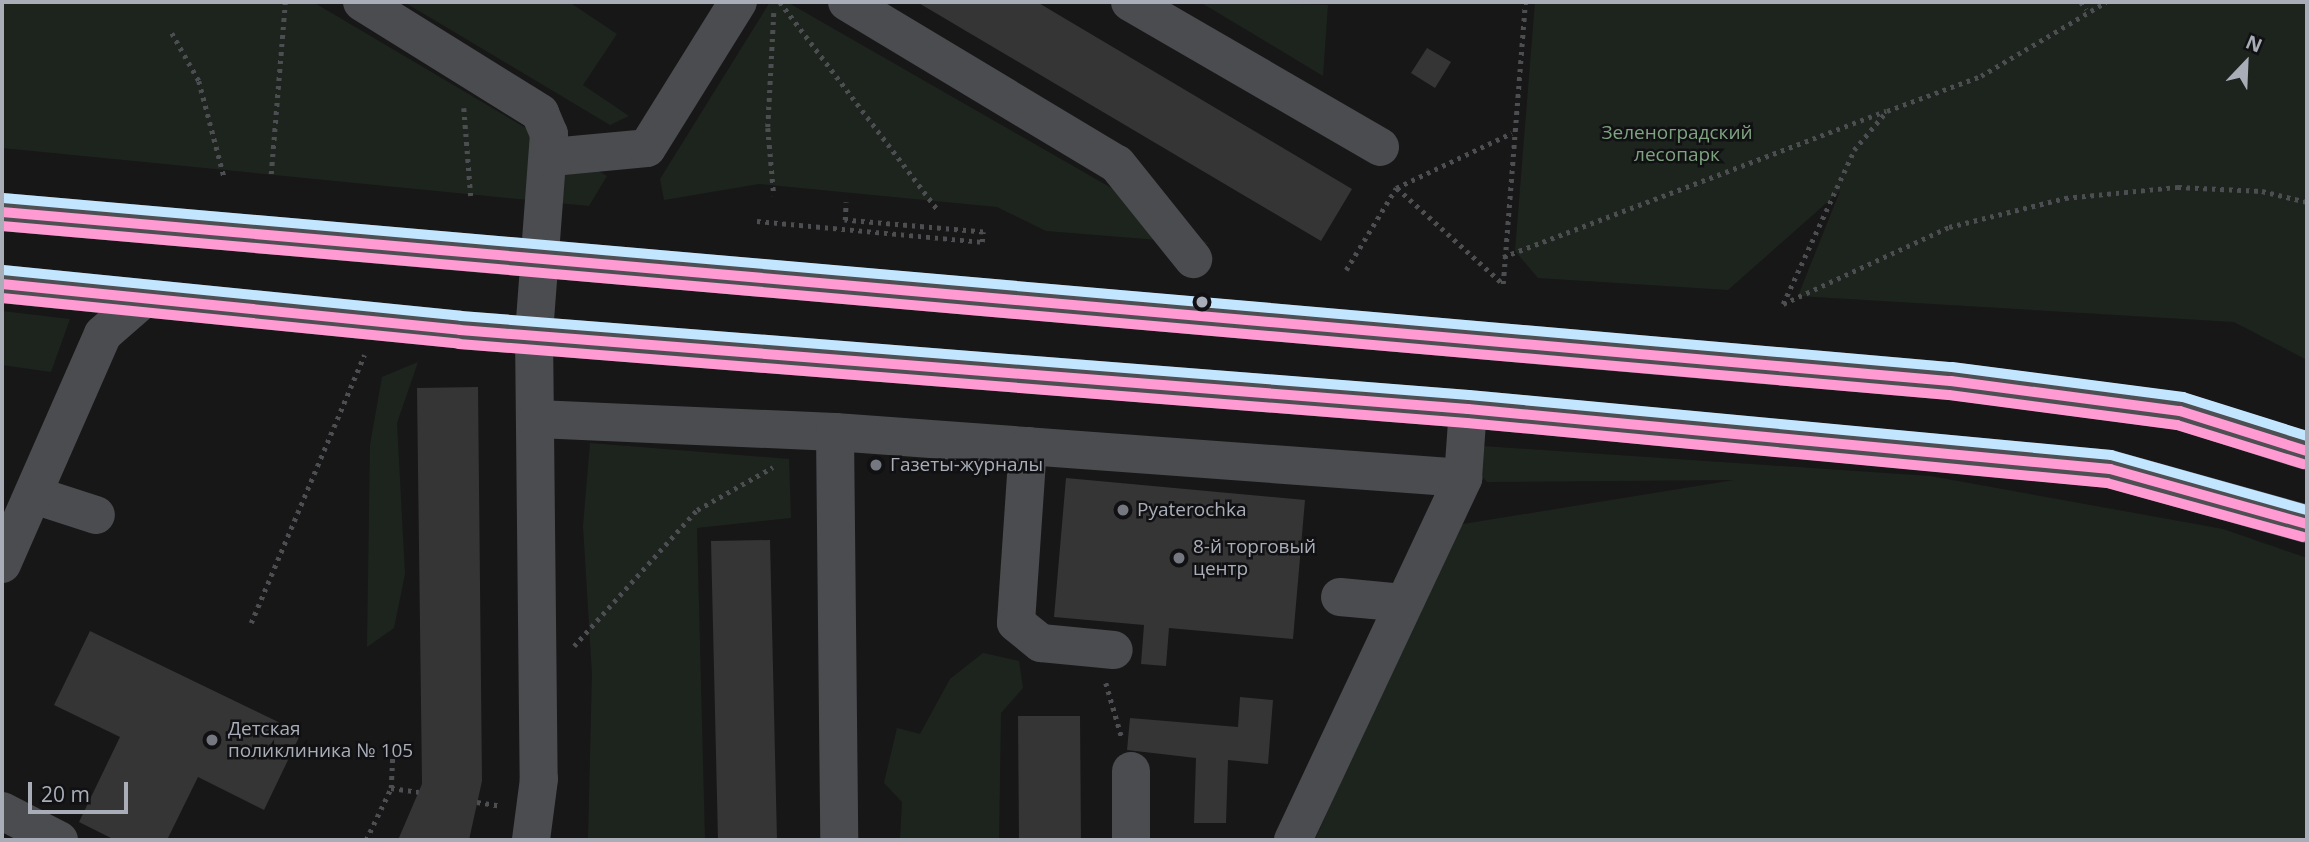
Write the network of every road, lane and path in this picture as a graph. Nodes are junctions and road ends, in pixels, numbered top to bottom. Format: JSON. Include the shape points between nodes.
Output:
{"nodes":[{"id":1,"x":285,"y":2,"type":"edge"},
{"id":2,"x":362,"y":2,"type":"edge"},
{"id":3,"x":738,"y":2,"type":"edge"},
{"id":4,"x":774,"y":2,"type":"edge"},
{"id":5,"x":780,"y":2,"type":"edge"},
{"id":6,"x":847,"y":2,"type":"edge"},
{"id":7,"x":1130,"y":2,"type":"edge"},
{"id":8,"x":1525,"y":2,"type":"edge"},
{"id":9,"x":2081,"y":2,"type":"edge"},
{"id":10,"x":2106,"y":2,"type":"edge"},
{"id":11,"x":2086,"y":9,"type":"junction"},
{"id":12,"x":172,"y":33,"type":"dead end"},
{"id":13,"x":460,"y":60,"type":"junction"},
{"id":14,"x":1887,"y":111,"type":"junction"},
{"id":15,"x":1513,"y":132,"type":"junction"},
{"id":16,"x":1380,"y":147,"type":"dead end"},
{"id":17,"x":552,"y":157,"type":"junction"},
{"id":18,"x":271,"y":174,"type":"dead end"},
{"id":19,"x":224,"y":176,"type":"dead end"},
{"id":20,"x":1396,"y":188,"type":"junction"},
{"id":21,"x":774,"y":196,"type":"dead end"},
{"id":22,"x":471,"y":197,"type":"dead end"},
{"id":23,"x":846,"y":202,"type":"dead end"},
{"id":24,"x":2307,"y":202,"type":"edge"},
{"id":25,"x":938,"y":210,"type":"dead end"},
{"id":26,"x":2,"y":212,"type":"edge"},
{"id":27,"x":757,"y":221,"type":"dead end"},
{"id":28,"x":1503,"y":257,"type":"junction"},
{"id":29,"x":1193,"y":259,"type":"dead end"},
{"id":30,"x":536,"y":262,"type":"junction"},
{"id":31,"x":1346,"y":270,"type":"dead end"},
{"id":32,"x":2,"y":284,"type":"edge"},
{"id":33,"x":143,"y":299,"type":"junction"},
{"id":34,"x":534,"y":333,"type":"junction"},
{"id":35,"x":370,"y":341,"type":"dead end"},
{"id":36,"x":1468,"y":409,"type":"junction"},
{"id":37,"x":537,"y":419,"type":"junction"},
{"id":38,"x":835,"y":432,"type":"junction"},
{"id":39,"x":1028,"y":446,"type":"junction"},
{"id":40,"x":2307,"y":451,"type":"edge"},
{"id":41,"x":778,"y":464,"type":"dead end"},
{"id":42,"x":1463,"y":478,"type":"junction"},
{"id":43,"x":34,"y":495,"type":"junction"},
{"id":44,"x":96,"y":515,"type":"dead end"},
{"id":45,"x":2307,"y":524,"type":"edge"},
{"id":46,"x":2,"y":564,"type":"edge"},
{"id":47,"x":1340,"y":597,"type":"dead end"},
{"id":48,"x":1403,"y":603,"type":"junction"},
{"id":49,"x":251,"y":623,"type":"dead end"},
{"id":50,"x":1105,"y":649,"type":"joint"},
{"id":51,"x":538,"y":686,"type":"junction"},
{"id":52,"x":393,"y":746,"type":"dead end"},
{"id":53,"x":1131,"y":771,"type":"joint"},
{"id":54,"x":391,"y":788,"type":"junction"},
{"id":55,"x":419,"y":792,"type":"dead end"},
{"id":56,"x":2,"y":811,"type":"edge"},
{"id":57,"x":59,"y":840,"type":"edge"},
{"id":58,"x":366,"y":840,"type":"edge"},
{"id":59,"x":531,"y":840,"type":"edge"},
{"id":60,"x":839,"y":840,"type":"edge"},
{"id":61,"x":1132,"y":840,"type":"edge"},
{"id":62,"x":1293,"y":840,"type":"edge"}],
"edges":[{"from":1,"to":18,"type":"path"},
{"from":2,"to":13,"type":"street"},
{"from":3,"to":17,"type":"street","via":[[647,148]]},
{"from":4,"to":21,"type":"path","via":[[768,128]]},
{"from":5,"to":25,"type":"path"},
{"from":6,"to":29,"type":"street","via":[[1117,164]]},
{"from":7,"to":16,"type":"street"},
{"from":8,"to":15,"type":"path"},
{"from":9,"to":11,"type":"path"},
{"from":10,"to":11,"type":"path"},
{"from":11,"to":14,"type":"path","via":[[1981,76]]},
{"from":12,"to":19,"type":"path","via":[[198,81]]},
{"from":13,"to":17,"type":"street","via":[[540,113]]},
{"from":13,"to":22,"type":"path"},
{"from":14,"to":24,"type":"path","via":[[1854,150],[1783,304],[1949,227],[2065,198],[2178,187],[2262,191]]},
{"from":14,"to":28,"type":"path"},
{"from":15,"to":20,"type":"path"},
{"from":15,"to":28,"type":"path"},
{"from":17,"to":30,"type":"street"},
{"from":20,"to":28,"type":"path","via":[[1503,284]]},
{"from":20,"to":31,"type":"path"},
{"from":23,"to":27,"type":"path","via":[[845,220],[983,232],[982,242]]},
{"from":26,"to":30,"type":"main road"},
{"from":30,"to":34,"type":"street"},
{"from":30,"to":40,"type":"main road","via":[[1951,381],[2180,411]]},
{"from":32,"to":33,"type":"main road"},
{"from":33,"to":34,"type":"main road"},
{"from":33,"to":43,"type":"street","via":[[103,334]]},
{"from":34,"to":36,"type":"main road"},
{"from":34,"to":37,"type":"street"},
{"from":35,"to":49,"type":"path"},
{"from":36,"to":42,"type":"street"},
{"from":36,"to":45,"type":"main road","via":[[2110,468]]},
{"from":37,"to":38,"type":"street"},
{"from":37,"to":51,"type":"street"},
{"from":38,"to":39,"type":"street"},
{"from":38,"to":60,"type":"street"},
{"from":39,"to":42,"type":"street"},
{"from":39,"to":50,"type":"street","via":[[1016,623],[1041,643]]},
{"from":41,"to":51,"type":"path","via":[[697,510]]},
{"from":42,"to":48,"type":"street"},
{"from":43,"to":44,"type":"street"},
{"from":43,"to":46,"type":"street"},
{"from":47,"to":48,"type":"street"},
{"from":48,"to":62,"type":"street"},
{"from":50,"to":53,"type":"path"},
{"from":51,"to":59,"type":"street","via":[[539,779]]},
{"from":52,"to":54,"type":"path"},
{"from":53,"to":61,"type":"street"},
{"from":54,"to":55,"type":"path"},
{"from":54,"to":58,"type":"path"},
{"from":56,"to":57,"type":"street"}]}
